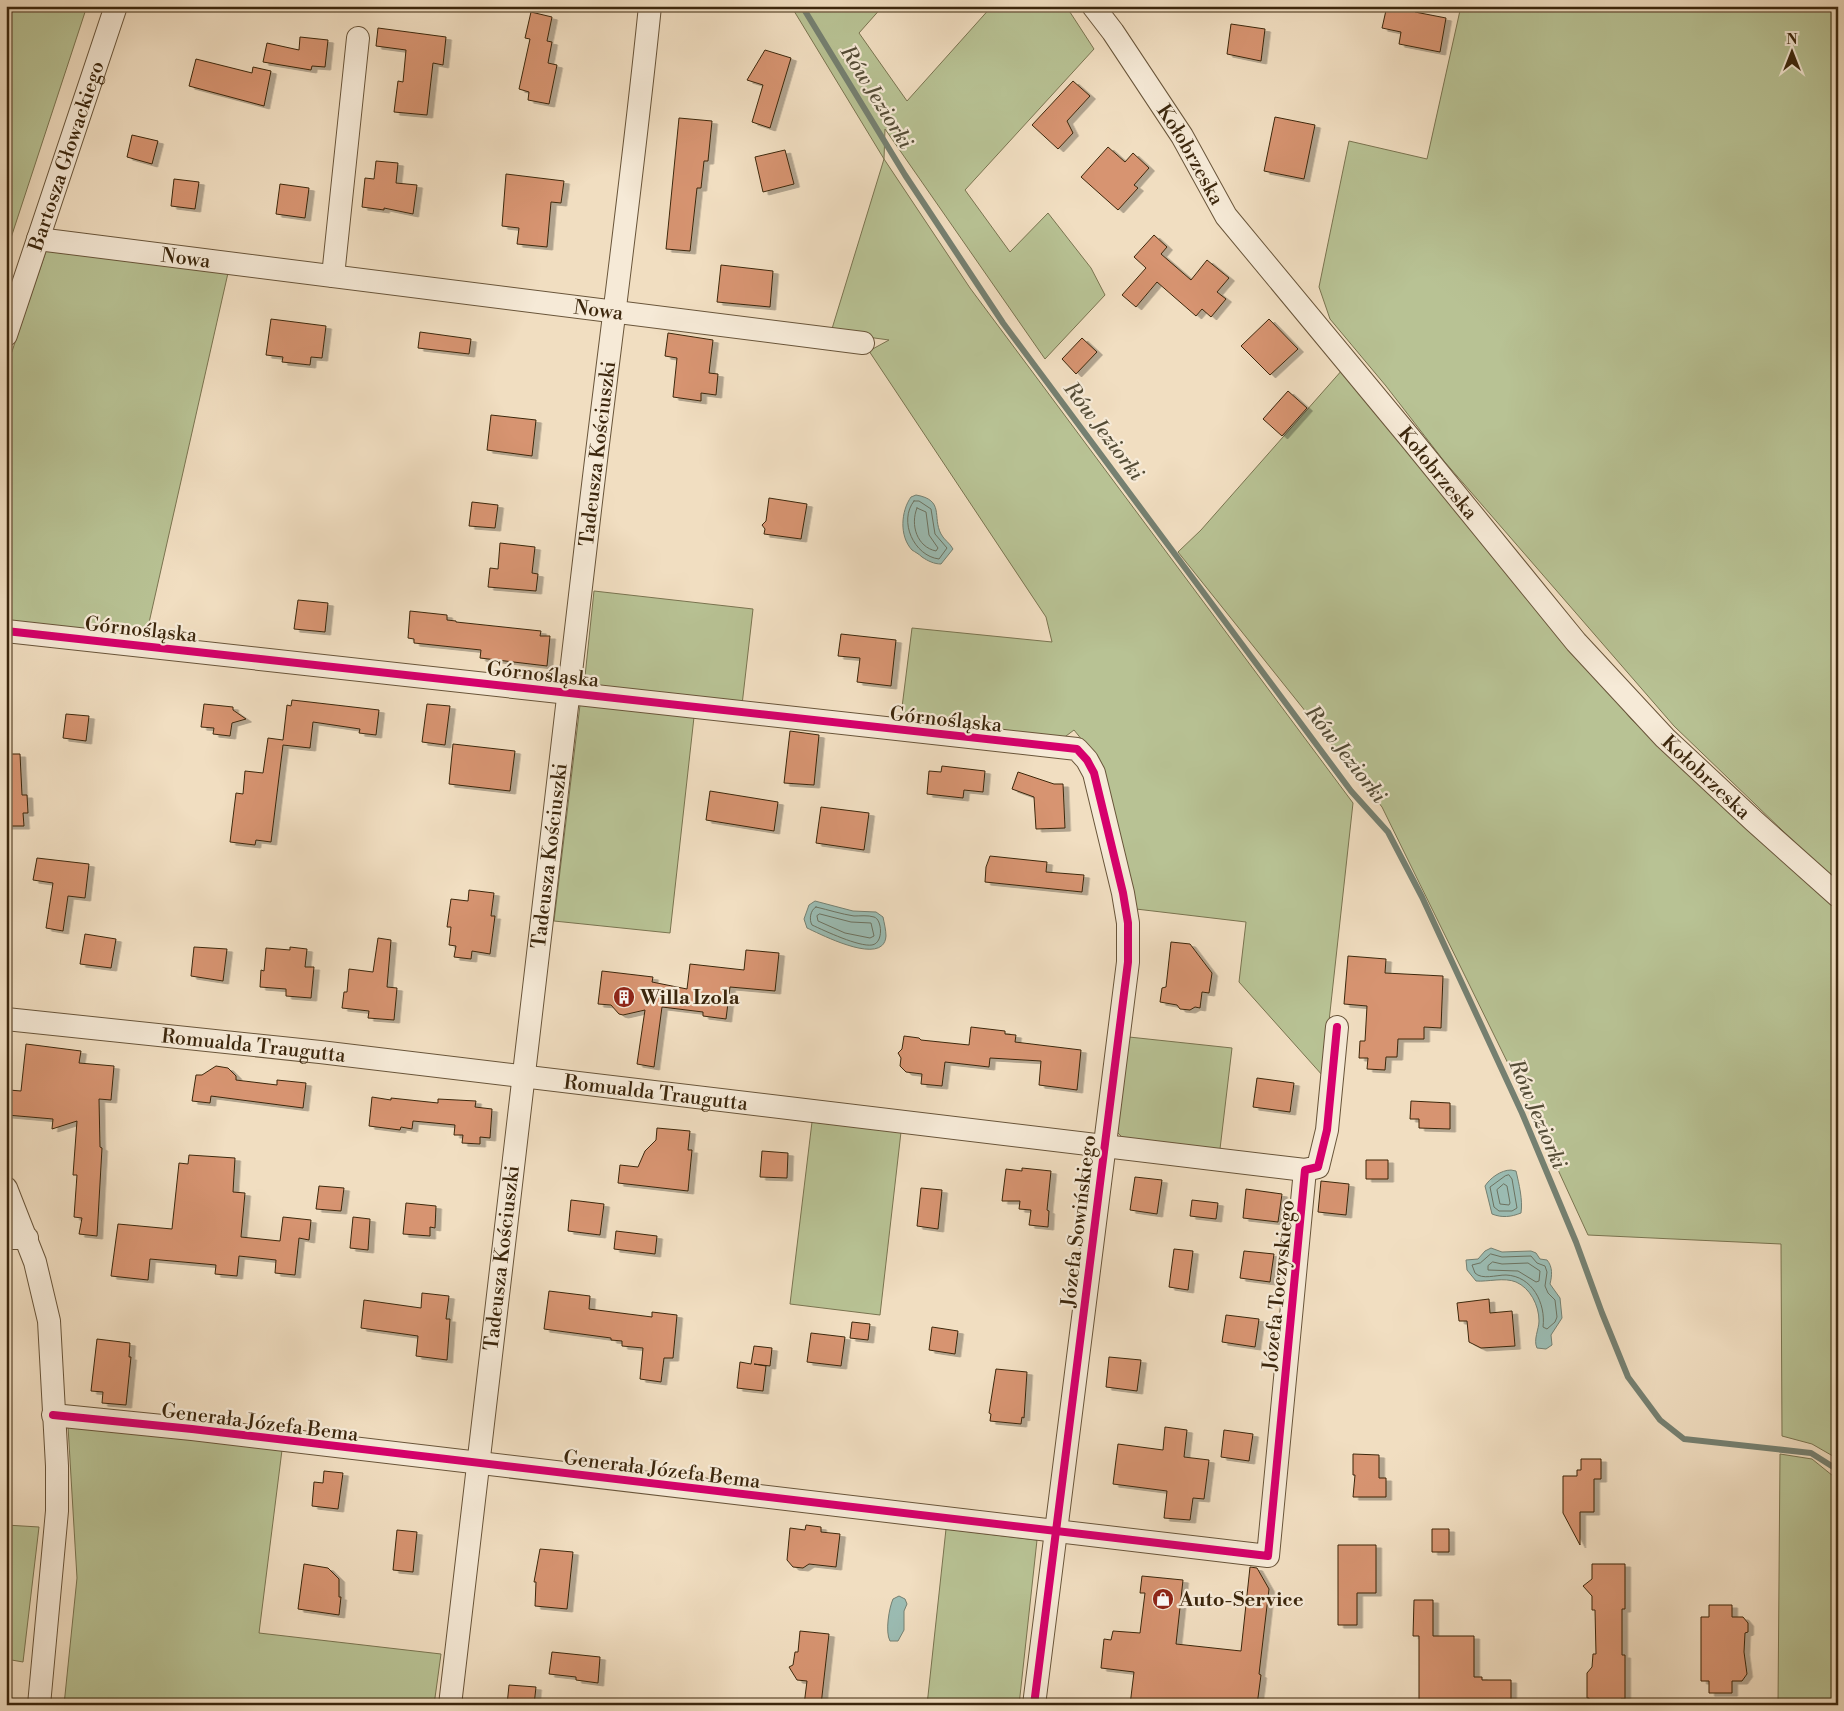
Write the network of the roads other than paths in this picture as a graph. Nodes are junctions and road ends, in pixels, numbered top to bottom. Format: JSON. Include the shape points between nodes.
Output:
{"nodes":[{"id":1,"x":116,"y":6,"type":"edge"},
{"id":2,"x":650,"y":6,"type":"edge"},
{"id":3,"x":1093,"y":6,"type":"edge"},
{"id":4,"x":358,"y":38,"type":"dead end"},
{"id":5,"x":38,"y":239,"type":"junction"},
{"id":6,"x":333,"y":276,"type":"junction"},
{"id":7,"x":614,"y":312,"type":"junction"},
{"id":8,"x":6,"y":335,"type":"edge"},
{"id":9,"x":863,"y":343,"type":"dead end"},
{"id":10,"x":6,"y":631,"type":"edge"},
{"id":11,"x":568,"y":694,"type":"junction"},
{"id":12,"x":1077,"y":749,"type":"joint"},
{"id":13,"x":1838,"y":896,"type":"edge"},
{"id":14,"x":6,"y":1019,"type":"edge"},
{"id":15,"x":1337,"y":1028,"type":"dead end"},
{"id":16,"x":523,"y":1076,"type":"junction"},
{"id":17,"x":1103,"y":1146,"type":"junction"},
{"id":18,"x":1305,"y":1170,"type":"junction"},
{"id":19,"x":6,"y":1188,"type":"edge"},
{"id":20,"x":16,"y":1238,"type":"edge"},
{"id":21,"x":53,"y":1415,"type":"junction"},
{"id":22,"x":476,"y":1464,"type":"junction"},
{"id":23,"x":1055,"y":1532,"type":"junction"},
{"id":24,"x":1268,"y":1556,"type":"joint"},
{"id":25,"x":39,"y":1705,"type":"edge"},
{"id":26,"x":450,"y":1705,"type":"edge"},
{"id":27,"x":1034,"y":1705,"type":"edge"}],
"edges":[{"from":1,"to":5,"type":"street","name":"Bartosza Głowackiego"},
{"from":2,"to":7,"type":"street","name":"Tadeusza Kościuszki"},
{"from":3,"to":13,"type":"street","name":"Kołobrzeska","via":[[1182,136],[1226,216],[1576,642],[1665,738]]},
{"from":4,"to":6,"type":"street"},
{"from":5,"to":6,"type":"street","name":"Nowa"},
{"from":5,"to":8,"type":"street","name":"Bartosza Głowackiego"},
{"from":6,"to":7,"type":"street","name":"Nowa"},
{"from":7,"to":9,"type":"street","name":"Nowa"},
{"from":7,"to":11,"type":"street","name":"Tadeusza Kościuszki"},
{"from":10,"to":11,"type":"street","name":"Górnośląska"},
{"from":11,"to":12,"type":"street","name":"Górnośląska"},
{"from":11,"to":16,"type":"street","name":"Tadeusza Kościuszki"},
{"from":12,"to":17,"type":"street","name":"Józefa Sowińskiego","via":[[1094,773],[1124,893],[1128,923],[1128,962]]},
{"from":14,"to":16,"type":"street","name":"Romualda Traugutta","via":[[203,1038]]},
{"from":15,"to":18,"type":"street","via":[[1322,1158],[1318,1167]]},
{"from":16,"to":17,"type":"street","name":"Romualda Traugutta"},
{"from":16,"to":22,"type":"street","name":"Tadeusza Kościuszki"},
{"from":17,"to":18,"type":"street","name":"Romualda Traugutta"},
{"from":17,"to":23,"type":"street","name":"Józefa Sowińskiego"},
{"from":18,"to":24,"type":"street","name":"Józefa Toczyskiego"},
{"from":19,"to":20,"type":"street"},
{"from":20,"to":21,"type":"street","via":[[41,1282],[48,1321]]},
{"from":21,"to":22,"type":"street","name":"Generała Józefa Bema"},
{"from":21,"to":25,"type":"street","via":[[57,1511]]},
{"from":22,"to":23,"type":"street","name":"Generała Józefa Bema"},
{"from":22,"to":26,"type":"street","name":"Tadeusza Kościuszki"},
{"from":23,"to":24,"type":"street","name":"Generała Józefa Bema"},
{"from":23,"to":27,"type":"street","name":"Józefa Sowińskiego"}]}
